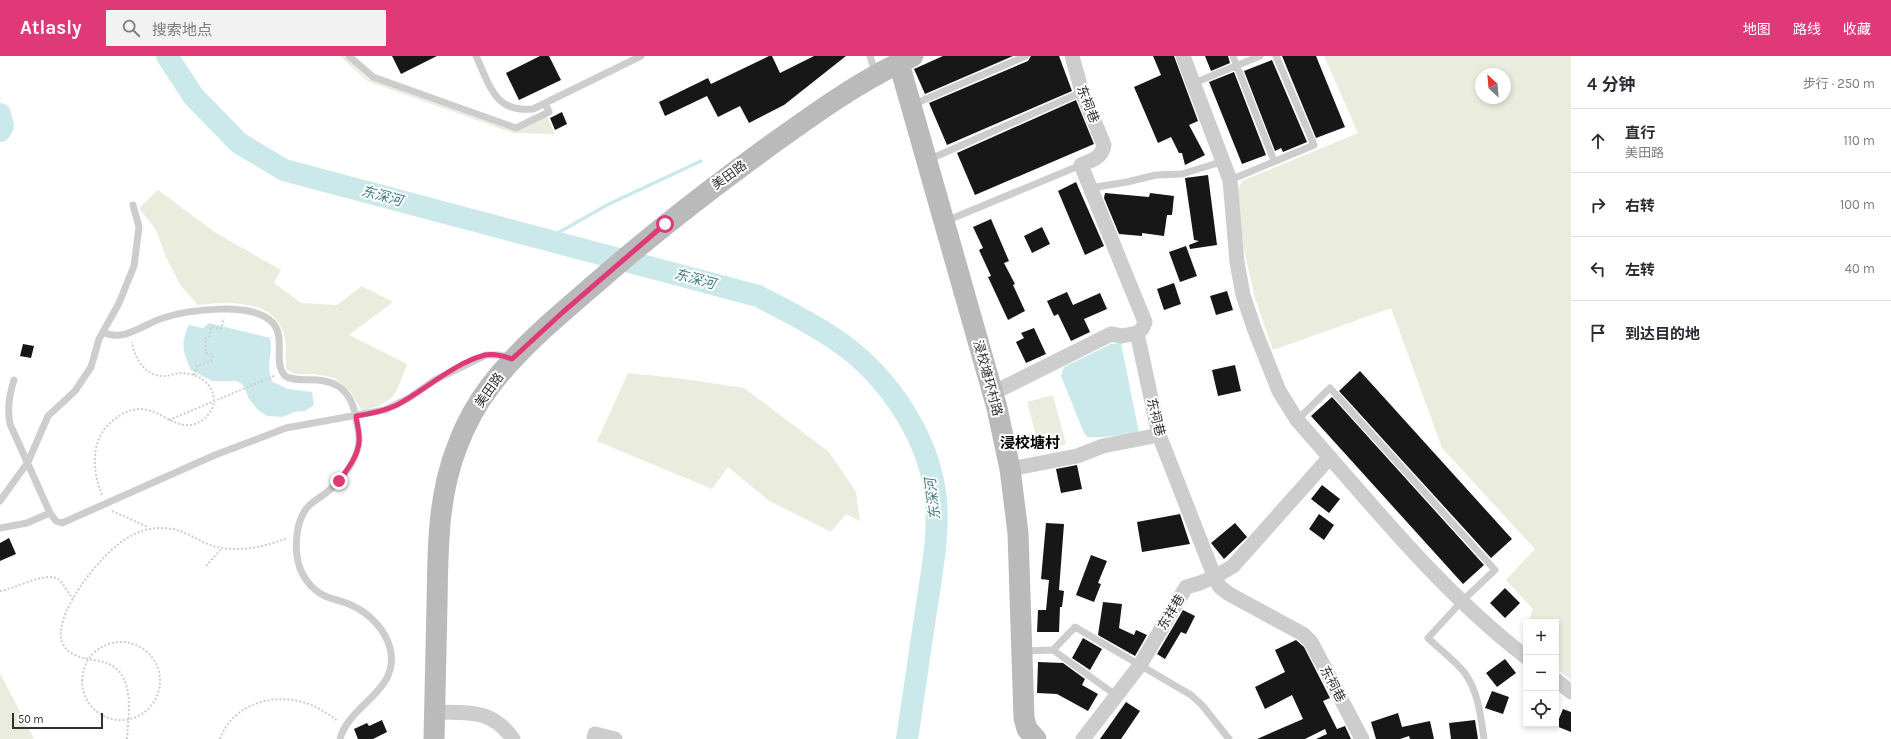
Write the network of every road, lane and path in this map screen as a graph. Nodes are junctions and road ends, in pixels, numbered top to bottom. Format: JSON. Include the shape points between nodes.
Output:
{"nodes":[{"id":1,"x":349,"y":56,"type":"edge"},
{"id":2,"x":476,"y":56,"type":"edge"},
{"id":3,"x":642,"y":56,"type":"edge"},
{"id":4,"x":1026,"y":56,"type":"edge"},
{"id":5,"x":1072,"y":56,"type":"edge"},
{"id":6,"x":1183,"y":56,"type":"edge"},
{"id":7,"x":1233,"y":56,"type":"edge"},
{"id":8,"x":1260,"y":56,"type":"edge"},
{"id":9,"x":1276,"y":56,"type":"edge"},
{"id":10,"x":906,"y":60,"type":"edge"},
{"id":11,"x":873,"y":65,"type":"edge"},
{"id":12,"x":1237,"y":66,"type":"junction"},
{"id":13,"x":1194,"y":83,"type":"junction"},
{"id":14,"x":1082,"y":92,"type":"junction"},
{"id":15,"x":544,"y":103,"type":"junction"},
{"id":16,"x":911,"y":105,"type":"junction"},
{"id":17,"x":926,"y":160,"type":"junction"},
{"id":18,"x":1224,"y":161,"type":"junction"},
{"id":19,"x":1274,"y":161,"type":"junction"},
{"id":20,"x":1081,"y":164,"type":"junction"},
{"id":21,"x":1230,"y":180,"type":"junction"},
{"id":22,"x":1090,"y":188,"type":"junction"},
{"id":23,"x":133,"y":205,"type":"dead end"},
{"id":24,"x":944,"y":222,"type":"junction"},
{"id":25,"x":226,"y":308,"type":"junction"},
{"id":26,"x":103,"y":332,"type":"junction"},
{"id":27,"x":130,"y":332,"type":"junction"},
{"id":28,"x":1137,"y":333,"type":"junction"},
{"id":29,"x":512,"y":359,"type":"junction"},
{"id":30,"x":194,"y":375,"type":"junction"},
{"id":31,"x":272,"y":377,"type":"dead end"},
{"id":32,"x":14,"y":380,"type":"dead end"},
{"id":33,"x":993,"y":393,"type":"junction"},
{"id":34,"x":214,"y":401,"type":"junction"},
{"id":35,"x":356,"y":416,"type":"junction"},
{"id":36,"x":169,"y":420,"type":"junction"},
{"id":37,"x":1297,"y":420,"type":"junction"},
{"id":38,"x":1159,"y":435,"type":"junction"},
{"id":39,"x":1330,"y":456,"type":"junction"},
{"id":40,"x":28,"y":462,"type":"junction"},
{"id":41,"x":1010,"y":469,"type":"junction"},
{"id":42,"x":0,"y":501,"type":"edge"},
{"id":43,"x":106,"y":504,"type":"junction"},
{"id":44,"x":50,"y":513,"type":"junction"},
{"id":45,"x":0,"y":528,"type":"edge"},
{"id":46,"x":149,"y":528,"type":"junction"},
{"id":47,"x":297,"y":534,"type":"junction"},
{"id":48,"x":222,"y":548,"type":"junction"},
{"id":49,"x":206,"y":566,"type":"dead end"},
{"id":50,"x":1215,"y":578,"type":"junction"},
{"id":51,"x":0,"y":590,"type":"edge"},
{"id":52,"x":73,"y":599,"type":"junction"},
{"id":53,"x":1462,"y":601,"type":"junction"},
{"id":54,"x":1053,"y":650,"type":"junction"},
{"id":55,"x":1022,"y":651,"type":"junction"},
{"id":56,"x":1524,"y":655,"type":"edge"},
{"id":57,"x":88,"y":658,"type":"junction"},
{"id":58,"x":1140,"y":665,"type":"junction"},
{"id":59,"x":1559,"y":682,"type":"edge"},
{"id":60,"x":1571,"y":692,"type":"edge"},
{"id":61,"x":1117,"y":696,"type":"junction"},
{"id":62,"x":435,"y":712,"type":"junction"},
{"id":63,"x":128,"y":720,"type":"junction"},
{"id":64,"x":345,"y":726,"type":"junction"},
{"id":65,"x":127,"y":739,"type":"edge"},
{"id":66,"x":220,"y":739,"type":"edge"},
{"id":67,"x":340,"y":739,"type":"edge"},
{"id":68,"x":434,"y":739,"type":"edge"},
{"id":69,"x":513,"y":739,"type":"edge"},
{"id":70,"x":594,"y":739,"type":"edge"},
{"id":71,"x":614,"y":739,"type":"edge"},
{"id":72,"x":1034,"y":739,"type":"edge"},
{"id":73,"x":1083,"y":739,"type":"edge"},
{"id":74,"x":1229,"y":739,"type":"edge"},
{"id":75,"x":1362,"y":739,"type":"edge"},
{"id":76,"x":1484,"y":739,"type":"edge"}],
"edges":[{"from":1,"to":15,"type":"lane","via":[[373,77],[516,128],[549,112]]},
{"from":2,"to":15,"type":"lane","via":[[496,98],[503,104],[522,110],[533,109]]},
{"from":3,"to":15,"type":"lane"},
{"from":4,"to":16,"type":"lane"},
{"from":5,"to":14,"type":"street","name":"东祠巷"},
{"from":6,"to":13,"type":"street"},
{"from":7,"to":12,"type":"lane"},
{"from":8,"to":12,"type":"lane"},
{"from":9,"to":19,"type":"lane","via":[[1314,145]]},
{"from":10,"to":11,"type":"street","name":"美田路"},
{"from":10,"to":16,"type":"street","name":"浸校塘环村路"},
{"from":11,"to":29,"type":"street","name":"美田路","via":[[799,125],[665,224]]},
{"from":12,"to":13,"type":"lane"},
{"from":12,"to":19,"type":"lane"},
{"from":13,"to":18,"type":"street"},
{"from":14,"to":17,"type":"lane"},
{"from":14,"to":20,"type":"street","name":"东祠巷","via":[[1104,145],[1099,157]]},
{"from":16,"to":17,"type":"street","name":"浸校塘环村路"},
{"from":17,"to":24,"type":"street","name":"浸校塘环村路"},
{"from":18,"to":21,"type":"street"},
{"from":18,"to":22,"type":"lane","via":[[1182,174],[1156,175]]},
{"from":19,"to":21,"type":"lane"},
{"from":20,"to":22,"type":"street"},
{"from":20,"to":24,"type":"lane"},
{"from":21,"to":37,"type":"street","via":[[1233,229],[1243,295],[1279,391]]},
{"from":22,"to":28,"type":"street","via":[[1145,322]]},
{"from":23,"to":26,"type":"lane","via":[[139,227],[135,261],[119,304]]},
{"from":24,"to":33,"type":"street","name":"浸校塘环村路"},
{"from":25,"to":27,"type":"lane","via":[[170,316]]},
{"from":25,"to":30,"type":"path","via":[[221,329],[211,327],[210,336],[205,339],[206,353],[213,355],[211,361],[197,366]]},
{"from":25,"to":35,"type":"lane","via":[[250,311],[272,321],[279,337],[283,375],[292,379],[318,379],[338,386],[350,399]]},
{"from":26,"to":27,"type":"lane","via":[[113,336]]},
{"from":26,"to":40,"type":"lane","via":[[88,374],[75,391],[48,416]]},
{"from":27,"to":30,"type":"path","via":[[135,355],[146,370],[161,376],[182,373]]},
{"from":28,"to":33,"type":"street","via":[[1122,336],[1111,334]]},
{"from":28,"to":38,"type":"street","name":"东祠巷"},
{"from":29,"to":35,"type":"lane","via":[[500,354],[486,355],[435,380],[396,405]]},
{"from":29,"to":62,"type":"street","name":"美田路","via":[[489,387],[471,415],[447,481],[440,515],[438,549]]},
{"from":30,"to":34,"type":"path","via":[[208,385]]},
{"from":31,"to":34,"type":"path"},
{"from":32,"to":40,"type":"lane","via":[[8,413],[10,424]]},
{"from":33,"to":41,"type":"street","name":"浸校塘环村路"},
{"from":34,"to":36,"type":"path"},
{"from":34,"to":36,"type":"path","via":[[210,412],[196,424],[183,426]]},
{"from":35,"to":43,"type":"lane","via":[[286,428],[215,455]]},
{"from":35,"to":47,"type":"lane","via":[[359,441],[350,465],[332,488],[307,508]]},
{"from":36,"to":43,"type":"path","via":[[153,411],[138,409],[121,415],[104,429],[95,449],[94,465]]},
{"from":37,"to":39,"type":"street"},
{"from":37,"to":53,"type":"lane","via":[[1330,388],[1495,570]]},
{"from":38,"to":41,"type":"street","via":[[1103,446],[1077,456]]},
{"from":38,"to":50,"type":"street","name":"东祠巷"},
{"from":39,"to":50,"type":"street","name":"东祥巷","via":[[1233,566]]},
{"from":39,"to":53,"type":"street","via":[[1420,558]]},
{"from":40,"to":42,"type":"lane"},
{"from":40,"to":44,"type":"lane"},
{"from":41,"to":55,"type":"street","name":"浸校塘环村路","via":[[1018,533]]},
{"from":43,"to":44,"type":"lane","via":[[62,523],[56,521]]},
{"from":43,"to":46,"type":"path","via":[[113,512]]},
{"from":44,"to":45,"type":"lane","via":[[27,522]]},
{"from":46,"to":48,"type":"path","via":[[178,530]]},
{"from":46,"to":52,"type":"path","via":[[130,536],[106,556],[87,577]]},
{"from":47,"to":48,"type":"path","via":[[261,547]]},
{"from":47,"to":64,"type":"lane","via":[[298,562],[308,582],[324,596],[352,605],[371,618],[383,633],[391,651],[390,668],[384,684]]},
{"from":48,"to":49,"type":"path"},
{"from":50,"to":58,"type":"street","name":"东祥巷","via":[[1186,587]]},
{"from":50,"to":75,"type":"street","name":"东祠巷","via":[[1220,587],[1229,594],[1303,634],[1311,642]]},
{"from":51,"to":52,"type":"path","via":[[54,577],[62,583]]},
{"from":52,"to":57,"type":"path","via":[[61,627],[62,641],[75,656]]},
{"from":53,"to":56,"type":"street"},
{"from":53,"to":76,"type":"lane","via":[[1428,638],[1464,672],[1470,682],[1481,718]]},
{"from":54,"to":55,"type":"lane"},
{"from":54,"to":58,"type":"lane","via":[[1075,627]]},
{"from":54,"to":61,"type":"lane"},
{"from":55,"to":72,"type":"street","name":"浸校塘环村路","via":[[1024,718],[1027,729]]},
{"from":57,"to":63,"type":"path","via":[[109,663],[121,674],[128,694]]},
{"from":57,"to":63,"type":"path","via":[[81,682],[84,695],[91,706],[101,715],[114,720]]},
{"from":57,"to":63,"type":"path","via":[[102,646],[120,641],[132,642],[153,656],[159,668],[159,694],[152,706],[141,715]]},
{"from":58,"to":61,"type":"street","name":"东祥巷"},
{"from":58,"to":74,"type":"lane","via":[[1191,695]]},
{"from":59,"to":60,"type":"street"},
{"from":61,"to":73,"type":"street","name":"东祥巷"},
{"from":62,"to":68,"type":"street","name":"美田路"},
{"from":62,"to":69,"type":"street","via":[[486,715],[495,720]]},
{"from":63,"to":65,"type":"path"},
{"from":64,"to":66,"type":"path","via":[[305,702],[289,699],[272,700],[240,712],[229,722]]},
{"from":64,"to":67,"type":"lane"},
{"from":70,"to":71,"type":"street","via":[[595,734]]}]}
